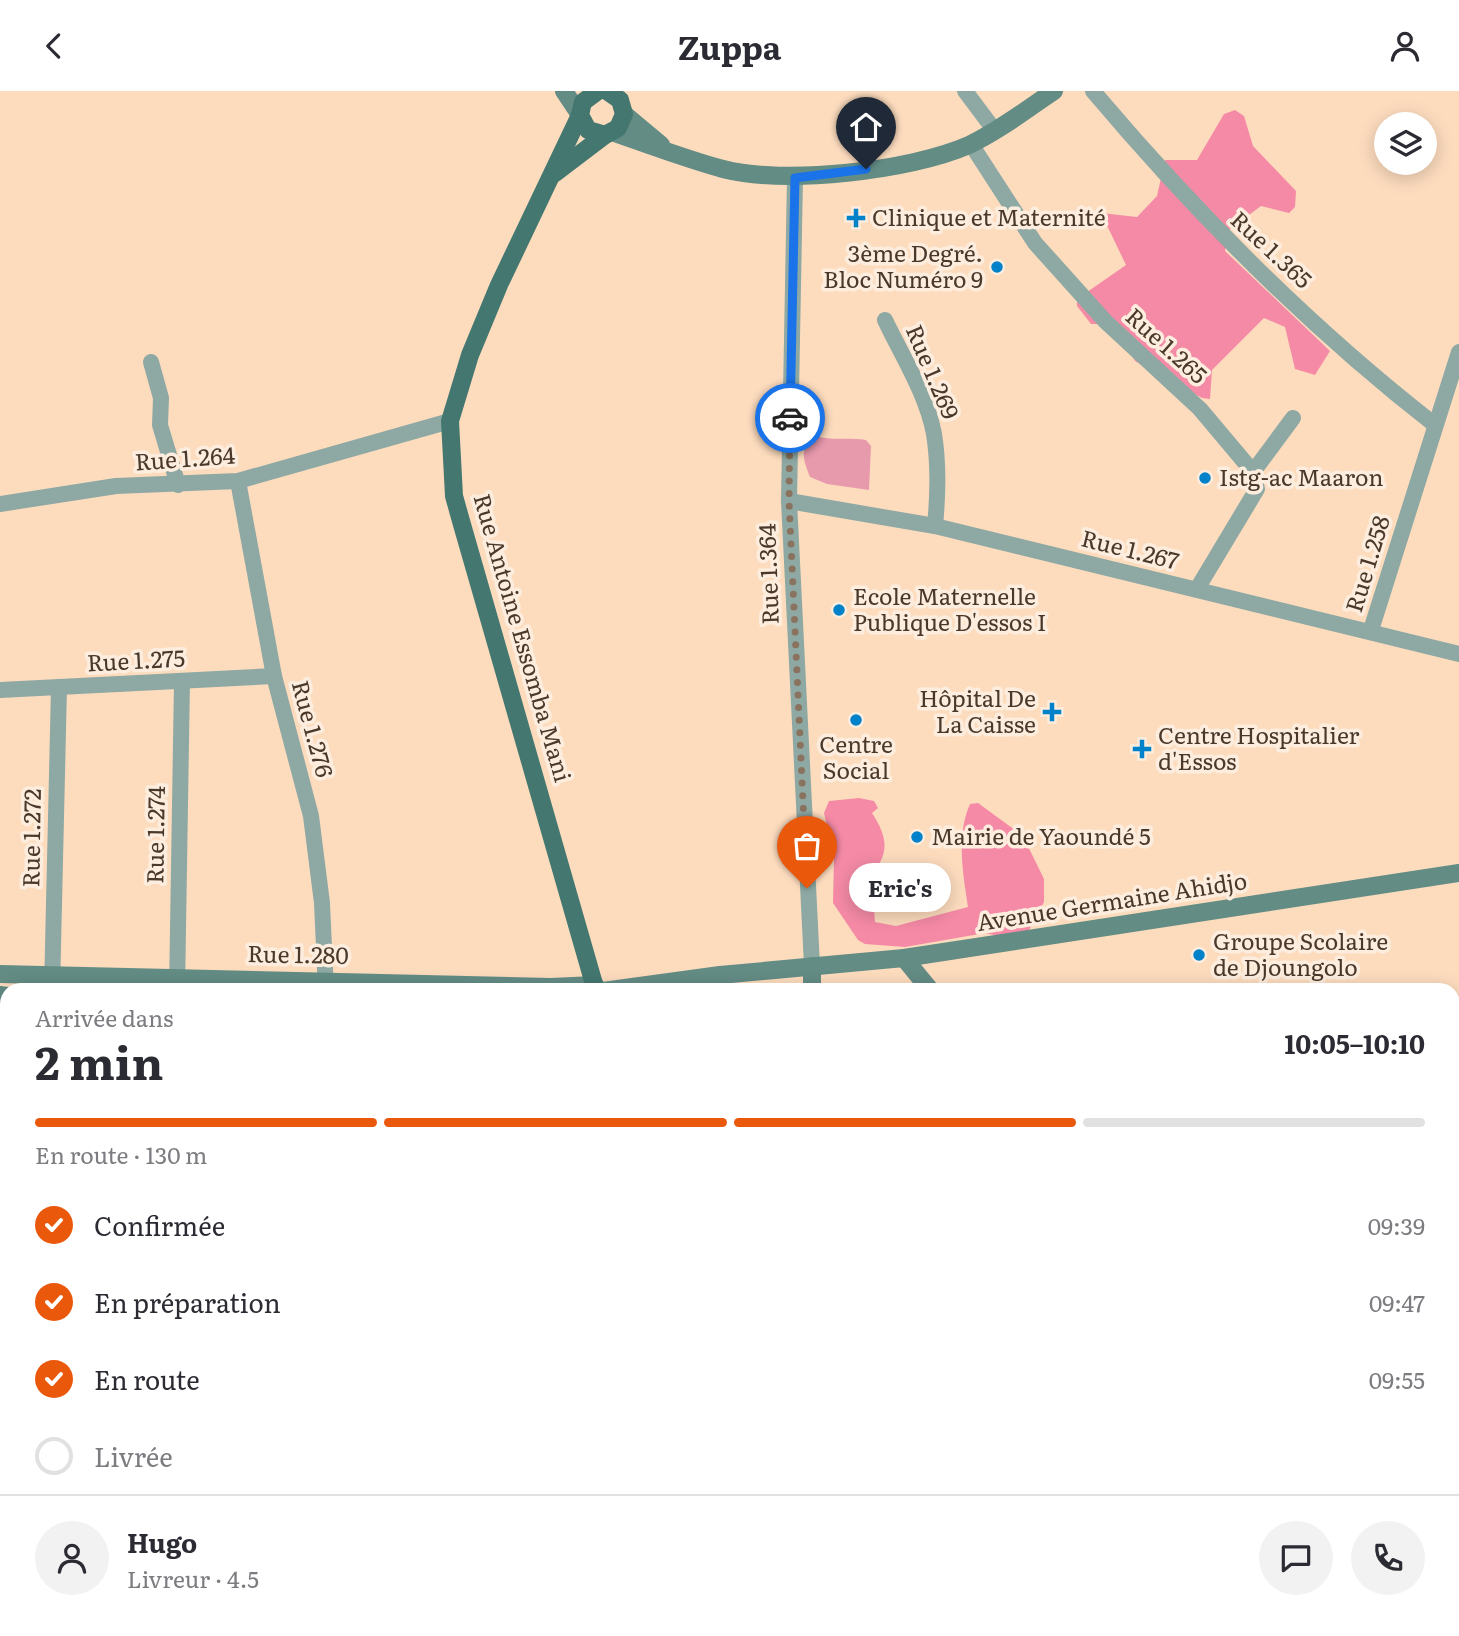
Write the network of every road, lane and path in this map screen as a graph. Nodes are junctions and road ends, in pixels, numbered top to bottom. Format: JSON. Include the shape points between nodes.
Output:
{"nodes":[{"id":1,"x":564,"y":91,"type":"edge"},
{"id":2,"x":965,"y":91,"type":"edge"},
{"id":3,"x":1054,"y":91,"type":"edge"},
{"id":4,"x":1093,"y":91,"type":"edge"},
{"id":5,"x":603,"y":92,"type":"edge"},
{"id":6,"x":624,"y":114,"type":"junction"},
{"id":7,"x":580,"y":115,"type":"junction"},
{"id":8,"x":995,"y":131,"type":"junction"},
{"id":9,"x":608,"y":134,"type":"junction"},
{"id":10,"x":971,"y":144,"type":"junction"},
{"id":11,"x":669,"y":152,"type":"junction"},
{"id":12,"x":552,"y":175,"type":"junction"},
{"id":13,"x":795,"y":178,"type":"junction"},
{"id":14,"x":885,"y":320,"type":"dead end"},
{"id":15,"x":1459,"y":352,"type":"edge"},
{"id":16,"x":151,"y":362,"type":"dead end"},
{"id":17,"x":1293,"y":418,"type":"dead end"},
{"id":18,"x":450,"y":421,"type":"junction"},
{"id":19,"x":1435,"y":425,"type":"junction"},
{"id":20,"x":1254,"y":472,"type":"junction"},
{"id":21,"x":238,"y":481,"type":"junction"},
{"id":22,"x":178,"y":485,"type":"junction"},
{"id":23,"x":789,"y":501,"type":"junction"},
{"id":24,"x":0,"y":504,"type":"edge"},
{"id":25,"x":935,"y":526,"type":"junction"},
{"id":26,"x":1197,"y":589,"type":"junction"},
{"id":27,"x":1371,"y":630,"type":"junction"},
{"id":28,"x":1459,"y":654,"type":"edge"},
{"id":29,"x":274,"y":676,"type":"junction"},
{"id":30,"x":182,"y":681,"type":"junction"},
{"id":31,"x":59,"y":687,"type":"junction"},
{"id":32,"x":0,"y":691,"type":"edge"},
{"id":33,"x":1459,"y":873,"type":"edge"},
{"id":34,"x":904,"y":958,"type":"junction"},
{"id":35,"x":812,"y":967,"type":"junction"},
{"id":36,"x":0,"y":974,"type":"edge"},
{"id":37,"x":52,"y":983,"type":"edge"},
{"id":38,"x":177,"y":983,"type":"edge"},
{"id":39,"x":326,"y":983,"type":"edge"},
{"id":40,"x":596,"y":983,"type":"edge"},
{"id":41,"x":656,"y":983,"type":"edge"},
{"id":42,"x":812,"y":983,"type":"edge"},
{"id":43,"x":924,"y":983,"type":"edge"}],
"edges":[{"from":1,"to":7,"type":"main road"},
{"from":2,"to":8,"type":"street"},
{"from":3,"to":8,"type":"main road"},
{"from":4,"to":19,"type":"street","name":"Rue 1.365","via":[[1229,242],[1378,381]]},
{"from":5,"to":6,"type":"main road","via":[[624,107]]},
{"from":5,"to":7,"type":"main road","via":[[583,102]]},
{"from":6,"to":9,"type":"main road","via":[[618,128]]},
{"from":6,"to":11,"type":"main road"},
{"from":7,"to":9,"type":"main road","via":[[588,130]]},
{"from":7,"to":12,"type":"main road","name":"Rue Antoine Essomba Mani"},
{"from":8,"to":10,"type":"main road"},
{"from":9,"to":11,"type":"main road"},
{"from":9,"to":12,"type":"main road"},
{"from":10,"to":13,"type":"main road","via":[[914,162]]},
{"from":10,"to":20,"type":"street","name":"Rue 1.265","via":[[1035,243],[1105,322],[1200,409]]},
{"from":11,"to":13,"type":"main road","via":[[725,170]]},
{"from":12,"to":18,"type":"main road","name":"Rue Antoine Essomba Mani","via":[[470,355]]},
{"from":13,"to":23,"type":"street","name":"Rue 1.364"},
{"from":14,"to":25,"type":"street","name":"Rue 1.269","via":[[933,432],[939,482]]},
{"from":15,"to":19,"type":"street","name":"Rue 1.258"},
{"from":16,"to":22,"type":"street","via":[[161,398],[160,425]]},
{"from":17,"to":20,"type":"street"},
{"from":18,"to":21,"type":"street","name":"Rue 1.264"},
{"from":18,"to":40,"type":"main road","name":"Rue Antoine Essomba Mani","via":[[454,496]]},
{"from":19,"to":27,"type":"street","name":"Rue 1.258"},
{"from":20,"to":26,"type":"street","via":[[1257,489]]},
{"from":21,"to":22,"type":"street","name":"Rue 1.264"},
{"from":21,"to":29,"type":"street","name":"Rue 1.276"},
{"from":22,"to":24,"type":"street","name":"Rue 1.264","via":[[116,486]]},
{"from":23,"to":25,"type":"street","name":"Rue 1.267"},
{"from":23,"to":35,"type":"street","name":"Rue 1.364"},
{"from":25,"to":26,"type":"street","name":"Rue 1.267"},
{"from":26,"to":27,"type":"street","name":"Rue 1.267"},
{"from":27,"to":28,"type":"street","name":"Rue 1.267"},
{"from":29,"to":30,"type":"street","name":"Rue 1.275"},
{"from":29,"to":39,"type":"street","name":"Rue 1.276","via":[[311,816]]},
{"from":30,"to":31,"type":"street","name":"Rue 1.275"},
{"from":30,"to":38,"type":"street","name":"Rue 1.274"},
{"from":31,"to":32,"type":"street","name":"Rue 1.275"},
{"from":31,"to":37,"type":"street","name":"Rue 1.272"},
{"from":33,"to":34,"type":"main road","name":"Avenue Germaine Ahidjo"},
{"from":34,"to":35,"type":"main road","name":"Avenue Germaine Ahidjo"},
{"from":34,"to":43,"type":"main road"},
{"from":35,"to":41,"type":"main road","name":"Avenue Germaine Ahidjo"},
{"from":35,"to":42,"type":"main road"},
{"from":36,"to":37,"type":"main road","name":"Rue 1.280"}]}
